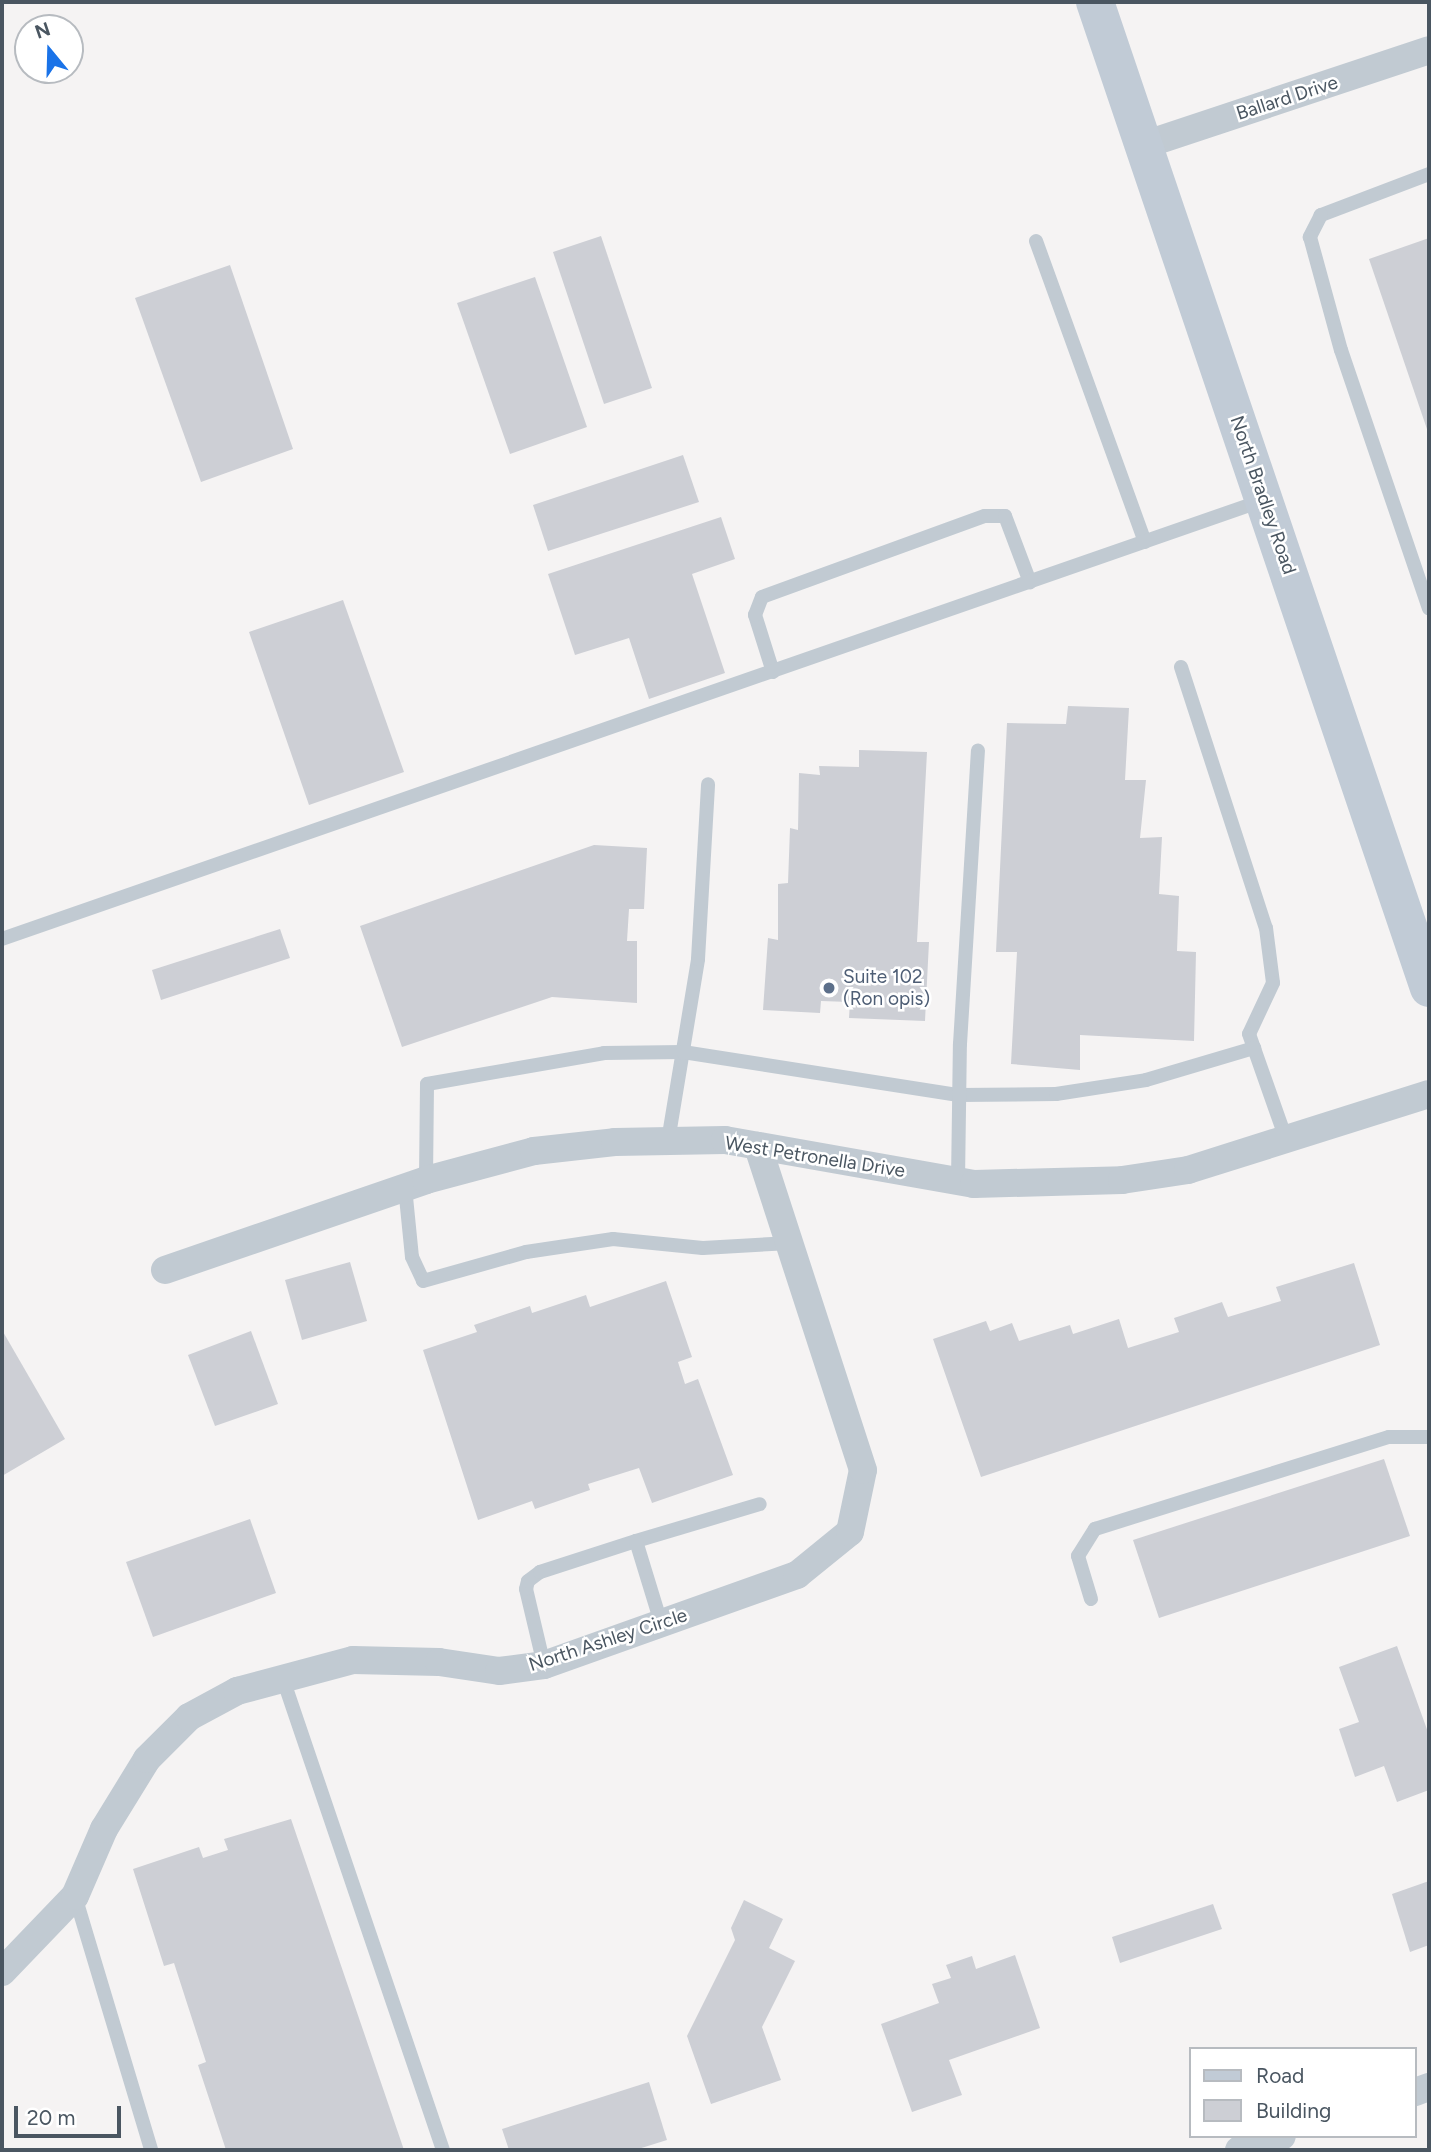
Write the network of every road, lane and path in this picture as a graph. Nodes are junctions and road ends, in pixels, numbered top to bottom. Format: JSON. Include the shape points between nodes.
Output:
{"nodes":[{"id":1,"x":1095,"y":2,"type":"edge"},
{"id":2,"x":1429,"y":50,"type":"edge"},
{"id":3,"x":1144,"y":145,"type":"junction"},
{"id":4,"x":1429,"y":174,"type":"edge"},
{"id":5,"x":1036,"y":241,"type":"dead end"},
{"id":6,"x":1265,"y":500,"type":"junction"},
{"id":7,"x":1145,"y":542,"type":"junction"},
{"id":8,"x":1030,"y":582,"type":"junction"},
{"id":9,"x":1429,"y":608,"type":"edge"},
{"id":10,"x":1181,"y":667,"type":"dead end"},
{"id":11,"x":774,"y":672,"type":"junction"},
{"id":12,"x":978,"y":751,"type":"dead end"},
{"id":13,"x":708,"y":784,"type":"dead end"},
{"id":14,"x":2,"y":939,"type":"edge"},
{"id":15,"x":1429,"y":988,"type":"edge"},
{"id":16,"x":1254,"y":1048,"type":"junction"},
{"id":17,"x":683,"y":1052,"type":"junction"},
{"id":18,"x":959,"y":1094,"type":"junction"},
{"id":19,"x":1429,"y":1094,"type":"edge"},
{"id":20,"x":1286,"y":1139,"type":"junction"},
{"id":21,"x":668,"y":1141,"type":"junction"},
{"id":22,"x":758,"y":1146,"type":"junction"},
{"id":23,"x":958,"y":1181,"type":"junction"},
{"id":24,"x":415,"y":1183,"type":"junction"},
{"id":25,"x":790,"y":1243,"type":"junction"},
{"id":26,"x":165,"y":1270,"type":"dead end"},
{"id":27,"x":1429,"y":1437,"type":"edge"},
{"id":28,"x":760,"y":1504,"type":"dead end"},
{"id":29,"x":636,"y":1541,"type":"junction"},
{"id":30,"x":1091,"y":1600,"type":"dead end"},
{"id":31,"x":661,"y":1623,"type":"junction"},
{"id":32,"x":544,"y":1665,"type":"junction"},
{"id":33,"x":282,"y":1676,"type":"junction"},
{"id":34,"x":75,"y":1896,"type":"junction"},
{"id":35,"x":2,"y":1972,"type":"edge"},
{"id":36,"x":1276,"y":2138,"type":"edge"},
{"id":37,"x":151,"y":2150,"type":"edge"},
{"id":38,"x":443,"y":2150,"type":"edge"},
{"id":39,"x":1239,"y":2150,"type":"edge"}],
"edges":[{"from":1,"to":3,"type":"street","name":"North Bradley Road"},
{"from":2,"to":3,"type":"street","name":"Ballard Drive"},
{"from":3,"to":6,"type":"street","name":"North Bradley Road"},
{"from":4,"to":9,"type":"lane","via":[[1321,215],[1311,237],[1341,350]]},
{"from":5,"to":7,"type":"lane"},
{"from":6,"to":7,"type":"lane"},
{"from":6,"to":15,"type":"street","name":"North Bradley Road"},
{"from":7,"to":8,"type":"lane"},
{"from":8,"to":11,"type":"lane"},
{"from":8,"to":11,"type":"lane","via":[[1005,516],[985,516],[762,597],[755,615]]},
{"from":10,"to":16,"type":"lane","via":[[1266,928],[1273,983],[1249,1034]]},
{"from":11,"to":14,"type":"lane"},
{"from":12,"to":18,"type":"lane"},
{"from":13,"to":17,"type":"lane","via":[[698,959]]},
{"from":16,"to":18,"type":"lane","via":[[1133,1082],[1056,1094]]},
{"from":16,"to":20,"type":"lane"},
{"from":17,"to":18,"type":"lane"},
{"from":17,"to":21,"type":"lane"},
{"from":17,"to":24,"type":"lane","via":[[604,1053],[427,1084]]},
{"from":18,"to":23,"type":"lane"},
{"from":19,"to":20,"type":"street","name":"West Petronella Drive"},
{"from":20,"to":23,"type":"street","name":"West Petronella Drive","via":[[1188,1170],[1122,1180],[1034,1185]]},
{"from":21,"to":22,"type":"street","name":"West Petronella Drive","via":[[725,1140]]},
{"from":21,"to":24,"type":"street","name":"West Petronella Drive","via":[[534,1151]]},
{"from":22,"to":23,"type":"street","name":"West Petronella Drive"},
{"from":22,"to":25,"type":"street","name":"North Ashley Circle"},
{"from":24,"to":25,"type":"lane","via":[[412,1257],[424,1281],[526,1252],[612,1239],[703,1248]]},
{"from":24,"to":26,"type":"street","name":"West Petronella Drive"},
{"from":25,"to":31,"type":"street","name":"North Ashley Circle","via":[[863,1470],[850,1532],[797,1575]]},
{"from":27,"to":30,"type":"lane","via":[[1389,1437],[1095,1529],[1078,1556]]},
{"from":28,"to":29,"type":"lane"},
{"from":29,"to":31,"type":"lane"},
{"from":29,"to":32,"type":"lane","via":[[540,1572],[528,1581],[527,1598]]},
{"from":31,"to":32,"type":"street","name":"North Ashley Circle"},
{"from":32,"to":33,"type":"street","name":"North Ashley Circle","via":[[499,1671],[439,1662],[354,1660]]},
{"from":33,"to":34,"type":"street","name":"North Ashley Circle","via":[[237,1691],[189,1717],[147,1759],[104,1829]]},
{"from":33,"to":38,"type":"lane"},
{"from":34,"to":35,"type":"street","name":"North Ashley Circle"},
{"from":34,"to":37,"type":"lane"},
{"from":36,"to":39,"type":"street"}]}
